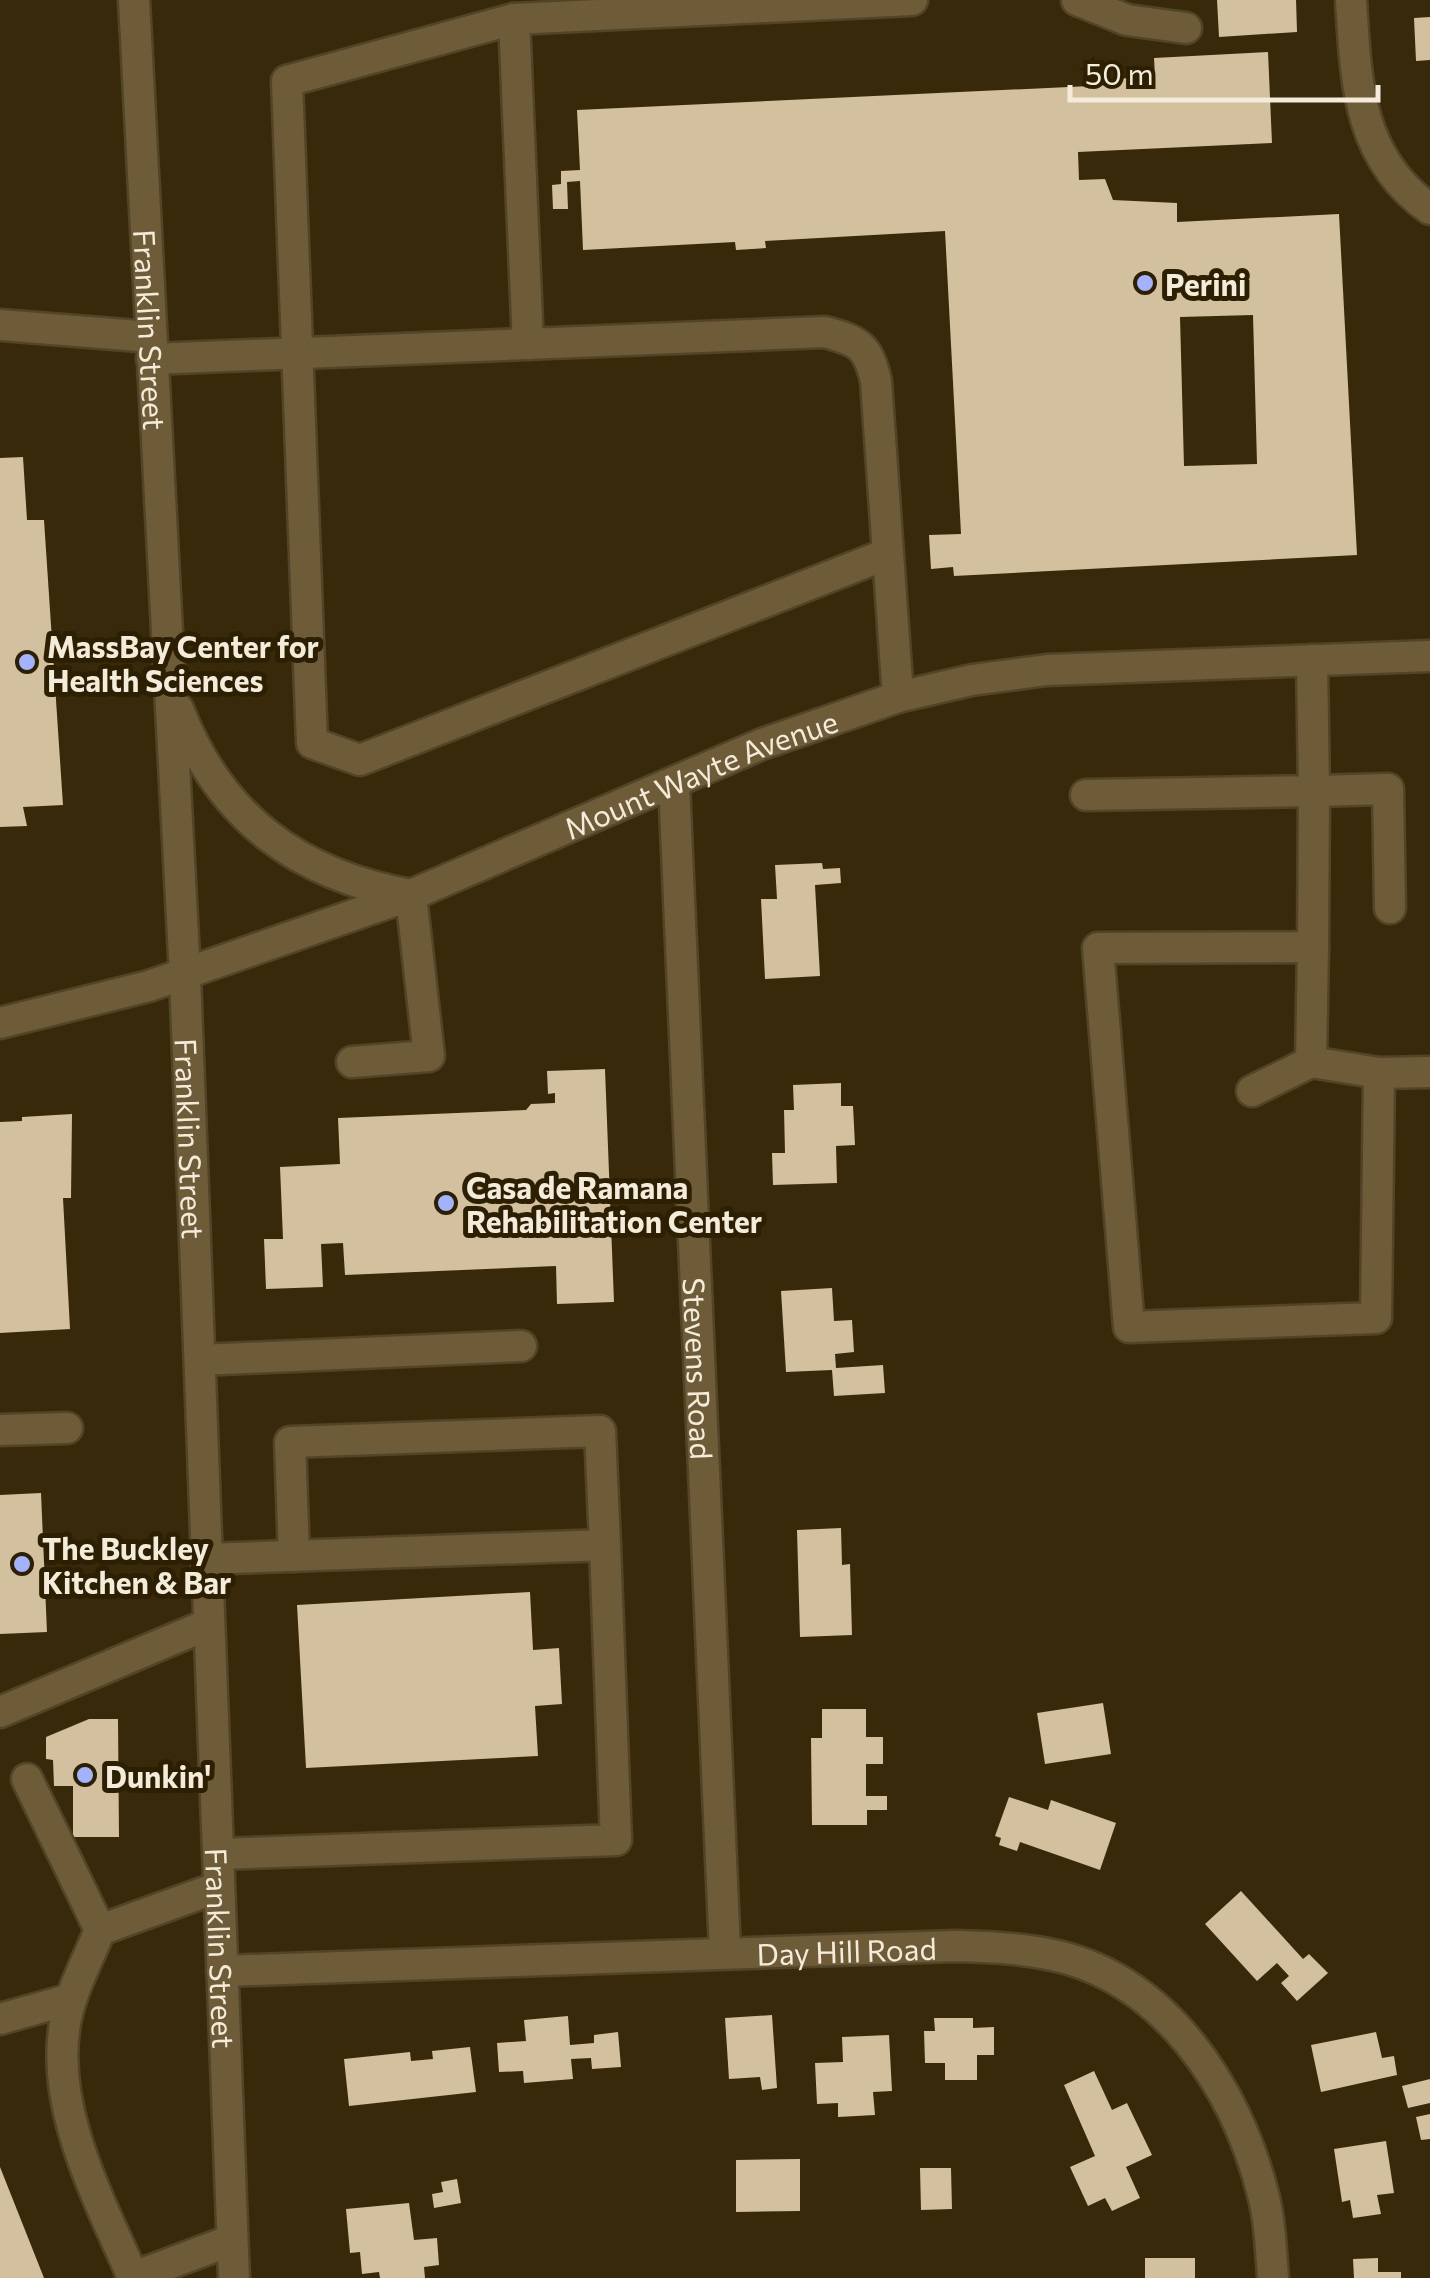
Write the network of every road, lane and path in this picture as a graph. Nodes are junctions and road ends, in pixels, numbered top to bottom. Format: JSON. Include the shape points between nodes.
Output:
{"nodes":[{"id":1,"x":134,"y":0,"type":"edge"},
{"id":2,"x":912,"y":0,"type":"edge"},
{"id":3,"x":1077,"y":0,"type":"edge"},
{"id":4,"x":1351,"y":0,"type":"edge"},
{"id":5,"x":514,"y":20,"type":"junction"},
{"id":6,"x":1186,"y":28,"type":"dead end"},
{"id":7,"x":1430,"y":209,"type":"edge"},
{"id":8,"x":0,"y":325,"type":"edge"},
{"id":9,"x":528,"y":344,"type":"junction"},
{"id":10,"x":152,"y":348,"type":"junction"},
{"id":11,"x":297,"y":354,"type":"junction"},
{"id":12,"x":888,"y":554,"type":"junction"},
{"id":13,"x":1430,"y":656,"type":"edge"},
{"id":14,"x":1312,"y":660,"type":"junction"},
{"id":15,"x":170,"y":682,"type":"junction"},
{"id":16,"x":898,"y":697,"type":"junction"},
{"id":17,"x":674,"y":784,"type":"junction"},
{"id":18,"x":1314,"y":790,"type":"junction"},
{"id":19,"x":1086,"y":795,"type":"dead end"},
{"id":20,"x":410,"y":894,"type":"junction"},
{"id":21,"x":1390,"y":908,"type":"dead end"},
{"id":22,"x":1312,"y":947,"type":"junction"},
{"id":23,"x":185,"y":975,"type":"junction"},
{"id":24,"x":0,"y":1023,"type":"edge"},
{"id":25,"x":352,"y":1062,"type":"dead end"},
{"id":26,"x":1312,"y":1062,"type":"junction"},
{"id":27,"x":1430,"y":1072,"type":"edge"},
{"id":28,"x":1378,"y":1073,"type":"junction"},
{"id":29,"x":1252,"y":1090,"type":"dead end"},
{"id":30,"x":521,"y":1346,"type":"dead end"},
{"id":31,"x":200,"y":1360,"type":"junction"},
{"id":32,"x":67,"y":1428,"type":"dead end"},
{"id":33,"x":0,"y":1430,"type":"edge"},
{"id":34,"x":605,"y":1545,"type":"junction"},
{"id":35,"x":294,"y":1556,"type":"junction"},
{"id":36,"x":207,"y":1558,"type":"junction"},
{"id":37,"x":209,"y":1624,"type":"junction"},
{"id":38,"x":0,"y":1712,"type":"edge"},
{"id":39,"x":27,"y":1779,"type":"dead end"},
{"id":40,"x":218,"y":1854,"type":"junction"},
{"id":41,"x":219,"y":1887,"type":"junction"},
{"id":42,"x":100,"y":1930,"type":"junction"},
{"id":43,"x":725,"y":1952,"type":"junction"},
{"id":44,"x":222,"y":1971,"type":"junction"},
{"id":45,"x":72,"y":1999,"type":"junction"},
{"id":46,"x":0,"y":2019,"type":"edge"},
{"id":47,"x":232,"y":2240,"type":"junction"},
{"id":48,"x":132,"y":2278,"type":"edge"},
{"id":49,"x":234,"y":2278,"type":"edge"},
{"id":50,"x":1273,"y":2278,"type":"edge"}],
"edges":[{"from":1,"to":10,"type":"street","name":"Franklin Street"},
{"from":2,"to":5,"type":"street"},
{"from":3,"to":6,"type":"street","via":[[1128,20]]},
{"from":4,"to":7,"type":"street","via":[[1356,81],[1368,134],[1390,171]]},
{"from":5,"to":9,"type":"street"},
{"from":5,"to":11,"type":"street","via":[[287,81]]},
{"from":8,"to":10,"type":"street"},
{"from":9,"to":11,"type":"street"},
{"from":9,"to":12,"type":"street","via":[[825,332],[852,340],[870,356],[876,381]]},
{"from":10,"to":11,"type":"street"},
{"from":10,"to":15,"type":"street","name":"Franklin Street"},
{"from":11,"to":12,"type":"street","via":[[312,743],[360,760]]},
{"from":12,"to":16,"type":"street"},
{"from":13,"to":14,"type":"street","name":"Mount Wayte Avenue"},
{"from":14,"to":16,"type":"street","name":"Mount Wayte Avenue","via":[[1047,670]]},
{"from":14,"to":18,"type":"street"},
{"from":15,"to":20,"type":"street","via":[[201,758],[250,824],[332,872]]},
{"from":15,"to":23,"type":"street","name":"Franklin Street"},
{"from":16,"to":17,"type":"street","name":"Mount Wayte Avenue","via":[[762,744]]},
{"from":17,"to":20,"type":"street","name":"Mount Wayte Avenue"},
{"from":17,"to":43,"type":"street","name":"Stevens Road"},
{"from":18,"to":19,"type":"street"},
{"from":18,"to":21,"type":"street","via":[[1388,789]]},
{"from":18,"to":22,"type":"street"},
{"from":20,"to":23,"type":"street","name":"Mount Wayte Avenue"},
{"from":20,"to":25,"type":"street","via":[[429,1056]]},
{"from":22,"to":26,"type":"street"},
{"from":22,"to":28,"type":"street","via":[[1098,948],[1129,1327],[1376,1318]]},
{"from":23,"to":24,"type":"street","name":"Mount Wayte Avenue"},
{"from":23,"to":31,"type":"street","name":"Franklin Street"},
{"from":26,"to":28,"type":"street"},
{"from":26,"to":29,"type":"street"},
{"from":27,"to":28,"type":"street"},
{"from":30,"to":31,"type":"street"},
{"from":31,"to":36,"type":"street","name":"Franklin Street"},
{"from":32,"to":33,"type":"street"},
{"from":34,"to":35,"type":"street"},
{"from":34,"to":35,"type":"street","via":[[600,1430],[290,1442]]},
{"from":34,"to":40,"type":"street","via":[[616,1840]]},
{"from":35,"to":36,"type":"street"},
{"from":36,"to":37,"type":"street","name":"Franklin Street"},
{"from":37,"to":38,"type":"street"},
{"from":37,"to":40,"type":"street","name":"Franklin Street"},
{"from":39,"to":42,"type":"street"},
{"from":40,"to":41,"type":"street","name":"Franklin Street"},
{"from":41,"to":42,"type":"street"},
{"from":41,"to":44,"type":"street","name":"Franklin Street"},
{"from":42,"to":45,"type":"street"},
{"from":43,"to":44,"type":"street","name":"Day Hill Road"},
{"from":43,"to":50,"type":"street","name":"Day Hill Road","via":[[1000,1948],[1051,1954],[1132,1990],[1192,2044],[1236,2116],[1264,2198]]},
{"from":44,"to":47,"type":"street","name":"Franklin Street"},
{"from":45,"to":46,"type":"street"},
{"from":45,"to":48,"type":"street","via":[[62,2050],[70,2110]]},
{"from":47,"to":48,"type":"street"},
{"from":47,"to":49,"type":"street","name":"Franklin Street"}]}
